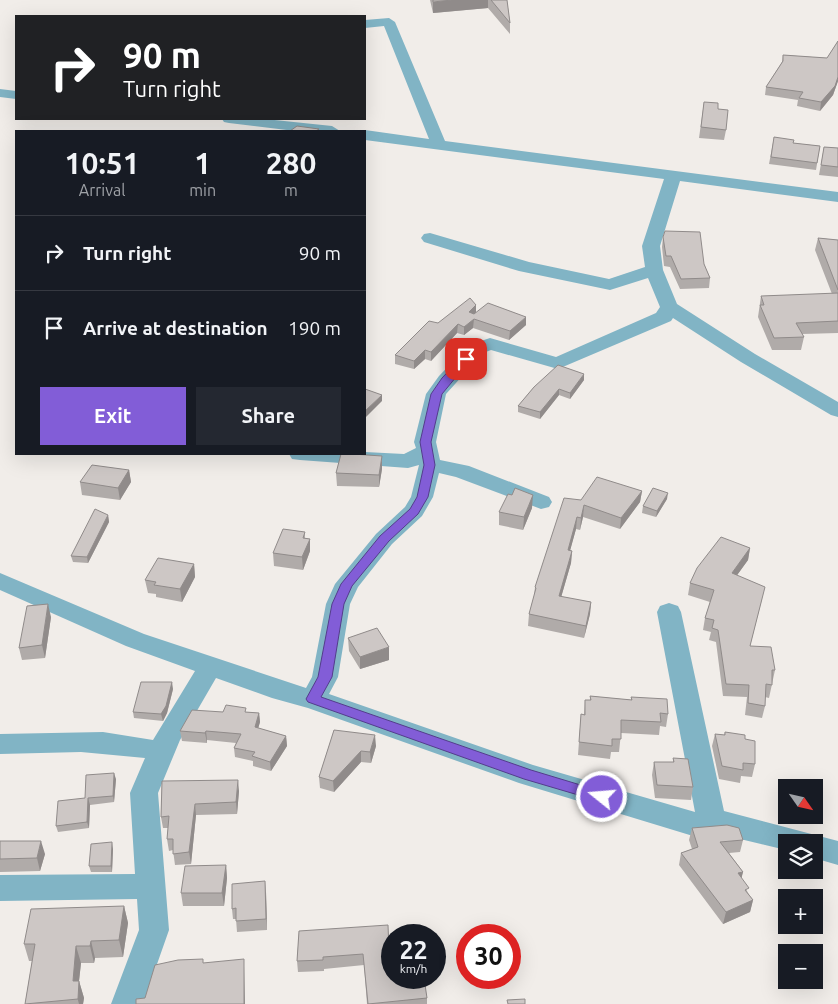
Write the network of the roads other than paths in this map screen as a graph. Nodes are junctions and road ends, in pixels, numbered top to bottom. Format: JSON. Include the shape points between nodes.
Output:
{"nodes":[{"id":1,"x":366,"y":24,"type":"edge"},
{"id":2,"x":0,"y":94,"type":"edge"},
{"id":3,"x":15,"y":95,"type":"edge"},
{"id":4,"x":238,"y":120,"type":"edge"},
{"id":5,"x":323,"y":130,"type":"edge"},
{"id":6,"x":366,"y":135,"type":"edge"},
{"id":7,"x":439,"y":144,"type":"junction"},
{"id":8,"x":674,"y":174,"type":"junction"},
{"id":9,"x":838,"y":197,"type":"edge"},
{"id":10,"x":430,"y":238,"type":"dead end"},
{"id":11,"x":654,"y":270,"type":"junction"},
{"id":12,"x":669,"y":307,"type":"junction"},
{"id":13,"x":838,"y":411,"type":"edge"},
{"id":14,"x":315,"y":455,"type":"edge"},
{"id":15,"x":428,"y":458,"type":"junction"},
{"id":16,"x":541,"y":502,"type":"dead end"},
{"id":17,"x":0,"y":581,"type":"edge"},
{"id":18,"x":669,"y":612,"type":"dead end"},
{"id":19,"x":210,"y":667,"type":"junction"},
{"id":20,"x":313,"y":699,"type":"junction"},
{"id":21,"x":0,"y":744,"type":"edge"},
{"id":22,"x":160,"y":752,"type":"junction"},
{"id":23,"x":711,"y":820,"type":"junction"},
{"id":24,"x":778,"y":836,"type":"edge"},
{"id":25,"x":823,"y":848,"type":"edge"},
{"id":26,"x":838,"y":852,"type":"edge"},
{"id":27,"x":0,"y":888,"type":"edge"},
{"id":28,"x":152,"y":888,"type":"junction"},
{"id":29,"x":127,"y":1004,"type":"edge"}],
"edges":[{"from":1,"to":7,"type":"street","via":[[389,22]]},
{"from":2,"to":3,"type":"street"},
{"from":4,"to":5,"type":"street"},
{"from":6,"to":7,"type":"street"},
{"from":7,"to":8,"type":"street"},
{"from":8,"to":9,"type":"street"},
{"from":8,"to":11,"type":"street","via":[[651,246]]},
{"from":10,"to":11,"type":"street","via":[[525,267],[610,285]]},
{"from":11,"to":12,"type":"street"},
{"from":12,"to":13,"type":"street"},
{"from":12,"to":15,"type":"street","via":[[664,318],[558,363],[490,344],[476,349],[436,394],[425,442]]},
{"from":14,"to":15,"type":"street","via":[[408,461]]},
{"from":15,"to":16,"type":"street"},
{"from":15,"to":20,"type":"street","via":[[422,497],[414,511],[384,539],[347,584],[336,613],[325,677]]},
{"from":17,"to":19,"type":"street","via":[[135,640]]},
{"from":18,"to":23,"type":"street"},
{"from":19,"to":20,"type":"street"},
{"from":19,"to":22,"type":"street"},
{"from":20,"to":23,"type":"street","via":[[529,775],[693,824]]},
{"from":21,"to":22,"type":"street","via":[[118,744]]},
{"from":22,"to":28,"type":"street","via":[[144,793]]},
{"from":23,"to":24,"type":"street"},
{"from":25,"to":26,"type":"street"},
{"from":27,"to":28,"type":"street","via":[[122,885]]},
{"from":28,"to":29,"type":"street","via":[[154,930]]}]}
